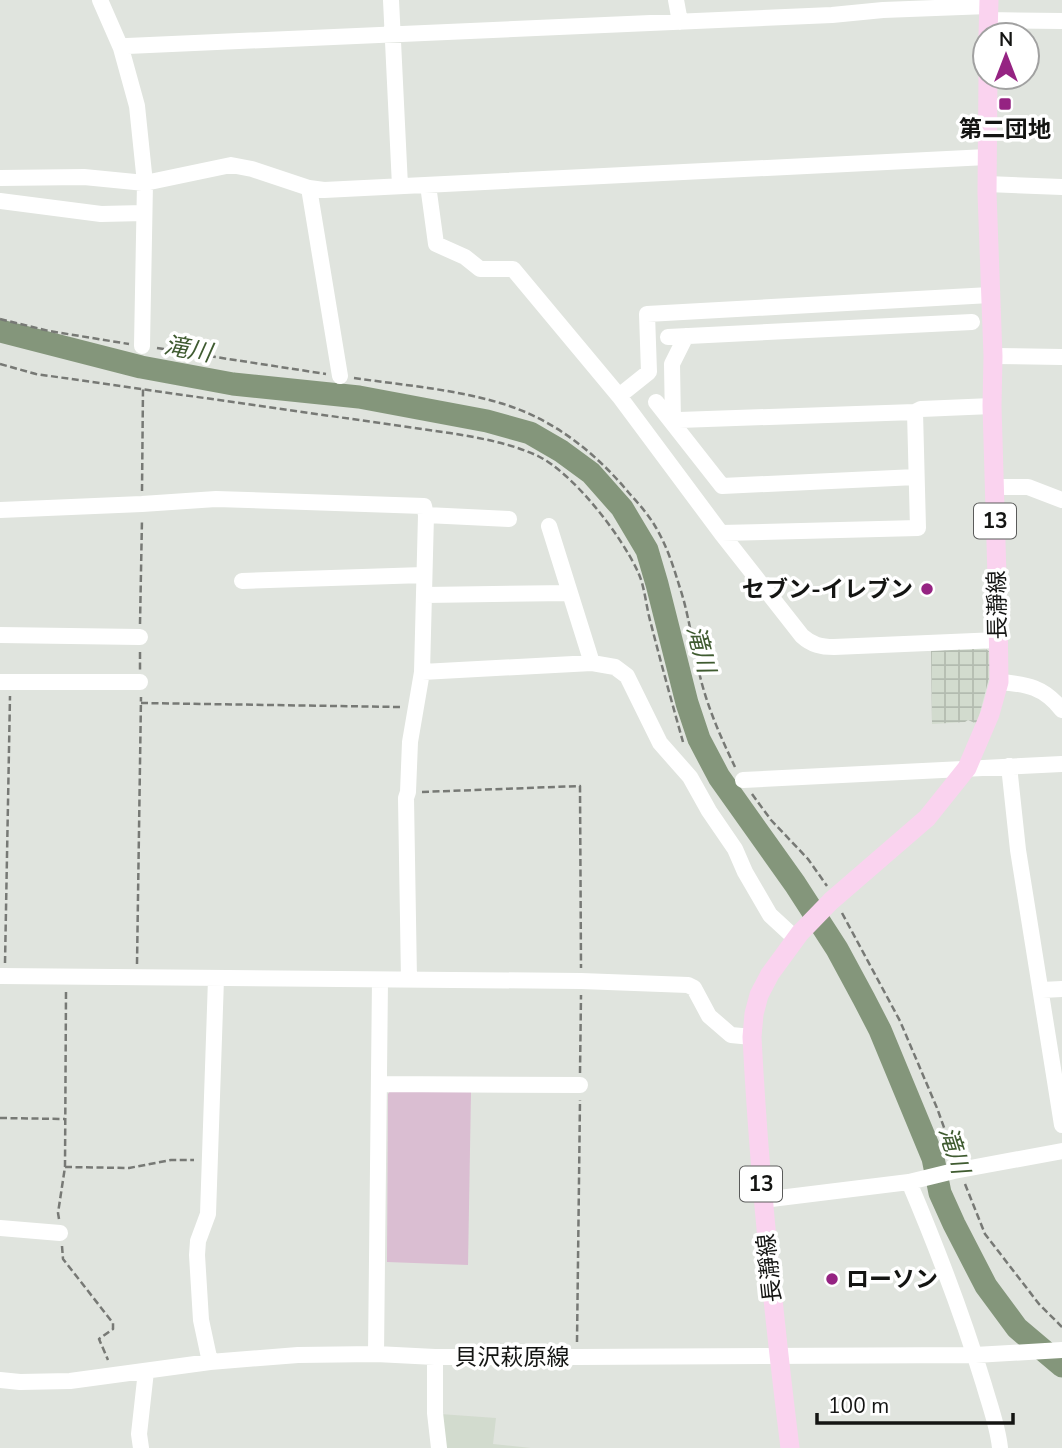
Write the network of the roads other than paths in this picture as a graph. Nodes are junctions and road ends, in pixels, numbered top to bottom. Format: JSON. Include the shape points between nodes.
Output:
{"nodes":[{"id":1,"x":100,"y":0,"type":"edge"},
{"id":2,"x":391,"y":0,"type":"edge"},
{"id":3,"x":676,"y":0,"type":"edge"},
{"id":4,"x":988,"y":15,"type":"edge"},
{"id":5,"x":1062,"y":21,"type":"edge"},
{"id":6,"x":680,"y":22,"type":"junction"},
{"id":7,"x":393,"y":36,"type":"junction"},
{"id":8,"x":121,"y":48,"type":"junction"},
{"id":9,"x":988,"y":91,"type":"edge"},
{"id":10,"x":987,"y":157,"type":"junction"},
{"id":11,"x":0,"y":178,"type":"edge"},
{"id":12,"x":145,"y":183,"type":"junction"},
{"id":13,"x":987,"y":184,"type":"junction"},
{"id":14,"x":428,"y":185,"type":"junction"},
{"id":15,"x":400,"y":186,"type":"junction"},
{"id":16,"x":1062,"y":187,"type":"edge"},
{"id":17,"x":309,"y":188,"type":"junction"},
{"id":18,"x":0,"y":201,"type":"edge"},
{"id":19,"x":144,"y":213,"type":"junction"},
{"id":20,"x":990,"y":295,"type":"junction"},
{"id":21,"x":939,"y":298,"type":"junction"},
{"id":22,"x":793,"y":306,"type":"junction"},
{"id":23,"x":972,"y":322,"type":"dead end"},
{"id":24,"x":941,"y":323,"type":"junction"},
{"id":25,"x":794,"y":331,"type":"junction"},
{"id":26,"x":686,"y":336,"type":"junction"},
{"id":27,"x":668,"y":337,"type":"dead end"},
{"id":28,"x":142,"y":346,"type":"dead end"},
{"id":29,"x":993,"y":356,"type":"junction"},
{"id":30,"x":1062,"y":357,"type":"edge"},
{"id":31,"x":340,"y":376,"type":"dead end"},
{"id":32,"x":619,"y":396,"type":"junction"},
{"id":33,"x":656,"y":402,"type":"dead end"},
{"id":34,"x":992,"y":406,"type":"junction"},
{"id":35,"x":915,"y":412,"type":"junction"},
{"id":36,"x":673,"y":423,"type":"junction"},
{"id":37,"x":916,"y":477,"type":"junction"},
{"id":38,"x":994,"y":487,"type":"junction"},
{"id":39,"x":1062,"y":500,"type":"edge"},
{"id":40,"x":0,"y":510,"type":"edge"},
{"id":41,"x":426,"y":514,"type":"junction"},
{"id":42,"x":509,"y":519,"type":"dead end"},
{"id":43,"x":549,"y":526,"type":"dead end"},
{"id":44,"x":721,"y":533,"type":"junction"},
{"id":45,"x":424,"y":575,"type":"junction"},
{"id":46,"x":242,"y":581,"type":"dead end"},
{"id":47,"x":570,"y":593,"type":"junction"},
{"id":48,"x":425,"y":595,"type":"junction"},
{"id":49,"x":0,"y":635,"type":"edge"},
{"id":50,"x":140,"y":638,"type":"dead end"},
{"id":51,"x":998,"y":640,"type":"junction"},
{"id":52,"x":592,"y":663,"type":"junction"},
{"id":53,"x":422,"y":672,"type":"junction"},
{"id":54,"x":5,"y":682,"type":"edge"},
{"id":55,"x":140,"y":682,"type":"dead end"},
{"id":56,"x":999,"y":682,"type":"junction"},
{"id":57,"x":1062,"y":710,"type":"edge"},
{"id":58,"x":1062,"y":764,"type":"edge"},
{"id":59,"x":1009,"y":766,"type":"junction"},
{"id":60,"x":967,"y":768,"type":"junction"},
{"id":61,"x":743,"y":780,"type":"dead end"},
{"id":62,"x":798,"y":936,"type":"junction"},
{"id":63,"x":2,"y":976,"type":"edge"},
{"id":64,"x":216,"y":979,"type":"junction"},
{"id":65,"x":380,"y":980,"type":"junction"},
{"id":66,"x":409,"y":980,"type":"junction"},
{"id":67,"x":1062,"y":989,"type":"edge"},
{"id":68,"x":1041,"y":990,"type":"junction"},
{"id":69,"x":752,"y":1037,"type":"junction"},
{"id":70,"x":1057,"y":1059,"type":"edge"},
{"id":71,"x":379,"y":1084,"type":"junction"},
{"id":72,"x":580,"y":1086,"type":"road end"},
{"id":73,"x":1062,"y":1125,"type":"edge"},
{"id":74,"x":1062,"y":1151,"type":"edge"},
{"id":75,"x":912,"y":1181,"type":"junction"},
{"id":76,"x":762,"y":1199,"type":"junction"},
{"id":77,"x":0,"y":1228,"type":"edge"},
{"id":78,"x":60,"y":1233,"type":"road end"},
{"id":79,"x":1062,"y":1350,"type":"edge"},
{"id":80,"x":376,"y":1354,"type":"junction"},
{"id":81,"x":975,"y":1354,"type":"junction"},
{"id":82,"x":778,"y":1355,"type":"junction"},
{"id":83,"x":435,"y":1357,"type":"junction"},
{"id":84,"x":210,"y":1362,"type":"junction"},
{"id":85,"x":146,"y":1371,"type":"junction"},
{"id":86,"x":0,"y":1380,"type":"edge"},
{"id":87,"x":141,"y":1448,"type":"edge"},
{"id":88,"x":439,"y":1448,"type":"edge"},
{"id":89,"x":790,"y":1448,"type":"edge"},
{"id":90,"x":1000,"y":1448,"type":"edge"}],
"edges":[{"from":1,"to":8,"type":"street"},
{"from":2,"to":7,"type":"street"},
{"from":3,"to":6,"type":"street"},
{"from":4,"to":5,"type":"street"},
{"from":4,"to":6,"type":"street","via":[[883,10]]},
{"from":6,"to":7,"type":"street"},
{"from":7,"to":8,"type":"street"},
{"from":7,"to":15,"type":"street"},
{"from":8,"to":12,"type":"street","via":[[137,106]]},
{"from":9,"to":10,"type":"main road","name":"長瀞線","number":"13"},
{"from":10,"to":13,"type":"main road","name":"長瀞線","number":"13"},
{"from":10,"to":14,"type":"street"},
{"from":11,"to":12,"type":"street","via":[[83,177]]},
{"from":12,"to":17,"type":"street","via":[[231,165]]},
{"from":12,"to":19,"type":"street"},
{"from":13,"to":16,"type":"street"},
{"from":13,"to":20,"type":"main road","name":"長瀞線","number":"13"},
{"from":14,"to":15,"type":"street"},
{"from":14,"to":32,"type":"street","via":[[436,244],[466,257],[480,269],[513,269]]},
{"from":15,"to":17,"type":"street"},
{"from":17,"to":31,"type":"street"},
{"from":18,"to":19,"type":"street","via":[[101,214]]},
{"from":19,"to":28,"type":"street"},
{"from":20,"to":21,"type":"street"},
{"from":20,"to":29,"type":"main road","name":"長瀞線","number":"13"},
{"from":21,"to":22,"type":"street"},
{"from":21,"to":24,"type":"street"},
{"from":22,"to":25,"type":"street"},
{"from":22,"to":32,"type":"street","via":[[647,314],[649,372]]},
{"from":23,"to":24,"type":"street"},
{"from":24,"to":25,"type":"street"},
{"from":25,"to":26,"type":"street"},
{"from":26,"to":27,"type":"street"},
{"from":26,"to":36,"type":"street","via":[[672,364]]},
{"from":29,"to":30,"type":"street"},
{"from":29,"to":34,"type":"main road","name":"長瀞線","number":"13"},
{"from":32,"to":44,"type":"street"},
{"from":33,"to":36,"type":"street"},
{"from":34,"to":35,"type":"street"},
{"from":34,"to":38,"type":"main road","name":"長瀞線","number":"13"},
{"from":35,"to":36,"type":"street"},
{"from":35,"to":37,"type":"street"},
{"from":36,"to":37,"type":"street","via":[[722,486]]},
{"from":37,"to":44,"type":"street","via":[[918,528]]},
{"from":38,"to":39,"type":"street","via":[[1028,486]]},
{"from":38,"to":51,"type":"main road","name":"長瀞線","number":"13"},
{"from":40,"to":41,"type":"street","via":[[216,499],[424,506]]},
{"from":41,"to":42,"type":"street"},
{"from":41,"to":45,"type":"street"},
{"from":43,"to":47,"type":"street"},
{"from":44,"to":51,"type":"street","via":[[810,643],[834,647]]},
{"from":45,"to":46,"type":"street"},
{"from":45,"to":48,"type":"street"},
{"from":47,"to":48,"type":"street"},
{"from":47,"to":52,"type":"street"},
{"from":48,"to":53,"type":"street"},
{"from":49,"to":50,"type":"street"},
{"from":51,"to":56,"type":"main road","name":"長瀞線","number":"13"},
{"from":52,"to":53,"type":"street"},
{"from":52,"to":62,"type":"street","via":[[615,667],[627,676],[660,743],[690,777],[770,915]]},
{"from":53,"to":66,"type":"street","via":[[406,798]]},
{"from":54,"to":55,"type":"street"},
{"from":56,"to":57,"type":"street","via":[[1041,691]]},
{"from":56,"to":60,"type":"main road","name":"長瀞線","number":"13"},
{"from":58,"to":59,"type":"street"},
{"from":59,"to":60,"type":"street"},
{"from":59,"to":68,"type":"street"},
{"from":60,"to":61,"type":"street"},
{"from":60,"to":62,"type":"main road","name":"長瀞線","number":"13","via":[[927,818],[831,901]]},
{"from":62,"to":69,"type":"main road","name":"長瀞線","number":"13","via":[[759,995]]},
{"from":63,"to":64,"type":"street"},
{"from":64,"to":65,"type":"street"},
{"from":64,"to":84,"type":"street","via":[[208,1214],[197,1255],[201,1321]]},
{"from":65,"to":66,"type":"street"},
{"from":65,"to":71,"type":"street"},
{"from":66,"to":69,"type":"street","via":[[688,985],[718,1025],[731,1035]]},
{"from":67,"to":68,"type":"street"},
{"from":68,"to":70,"type":"street"},
{"from":69,"to":76,"type":"main road","name":"長瀞線","number":"13"},
{"from":70,"to":73,"type":"street"},
{"from":71,"to":72,"type":"street"},
{"from":71,"to":80,"type":"street"},
{"from":74,"to":75,"type":"street"},
{"from":75,"to":76,"type":"street"},
{"from":75,"to":81,"type":"street"},
{"from":76,"to":82,"type":"main road","name":"長瀞線","number":"13"},
{"from":77,"to":78,"type":"street"},
{"from":79,"to":81,"type":"street","name":"貝沢萩原線"},
{"from":80,"to":83,"type":"street","name":"貝沢萩原線"},
{"from":80,"to":84,"type":"street","name":"貝沢萩原線"},
{"from":81,"to":82,"type":"street","name":"貝沢萩原線"},
{"from":81,"to":90,"type":"street"},
{"from":82,"to":83,"type":"street","name":"貝沢萩原線"},
{"from":82,"to":89,"type":"main road","name":"長瀞線","number":"13"},
{"from":83,"to":88,"type":"street"},
{"from":84,"to":85,"type":"street","name":"貝沢萩原線"},
{"from":85,"to":86,"type":"street","name":"貝沢萩原線","via":[[70,1381]]},
{"from":85,"to":87,"type":"street"}]}
